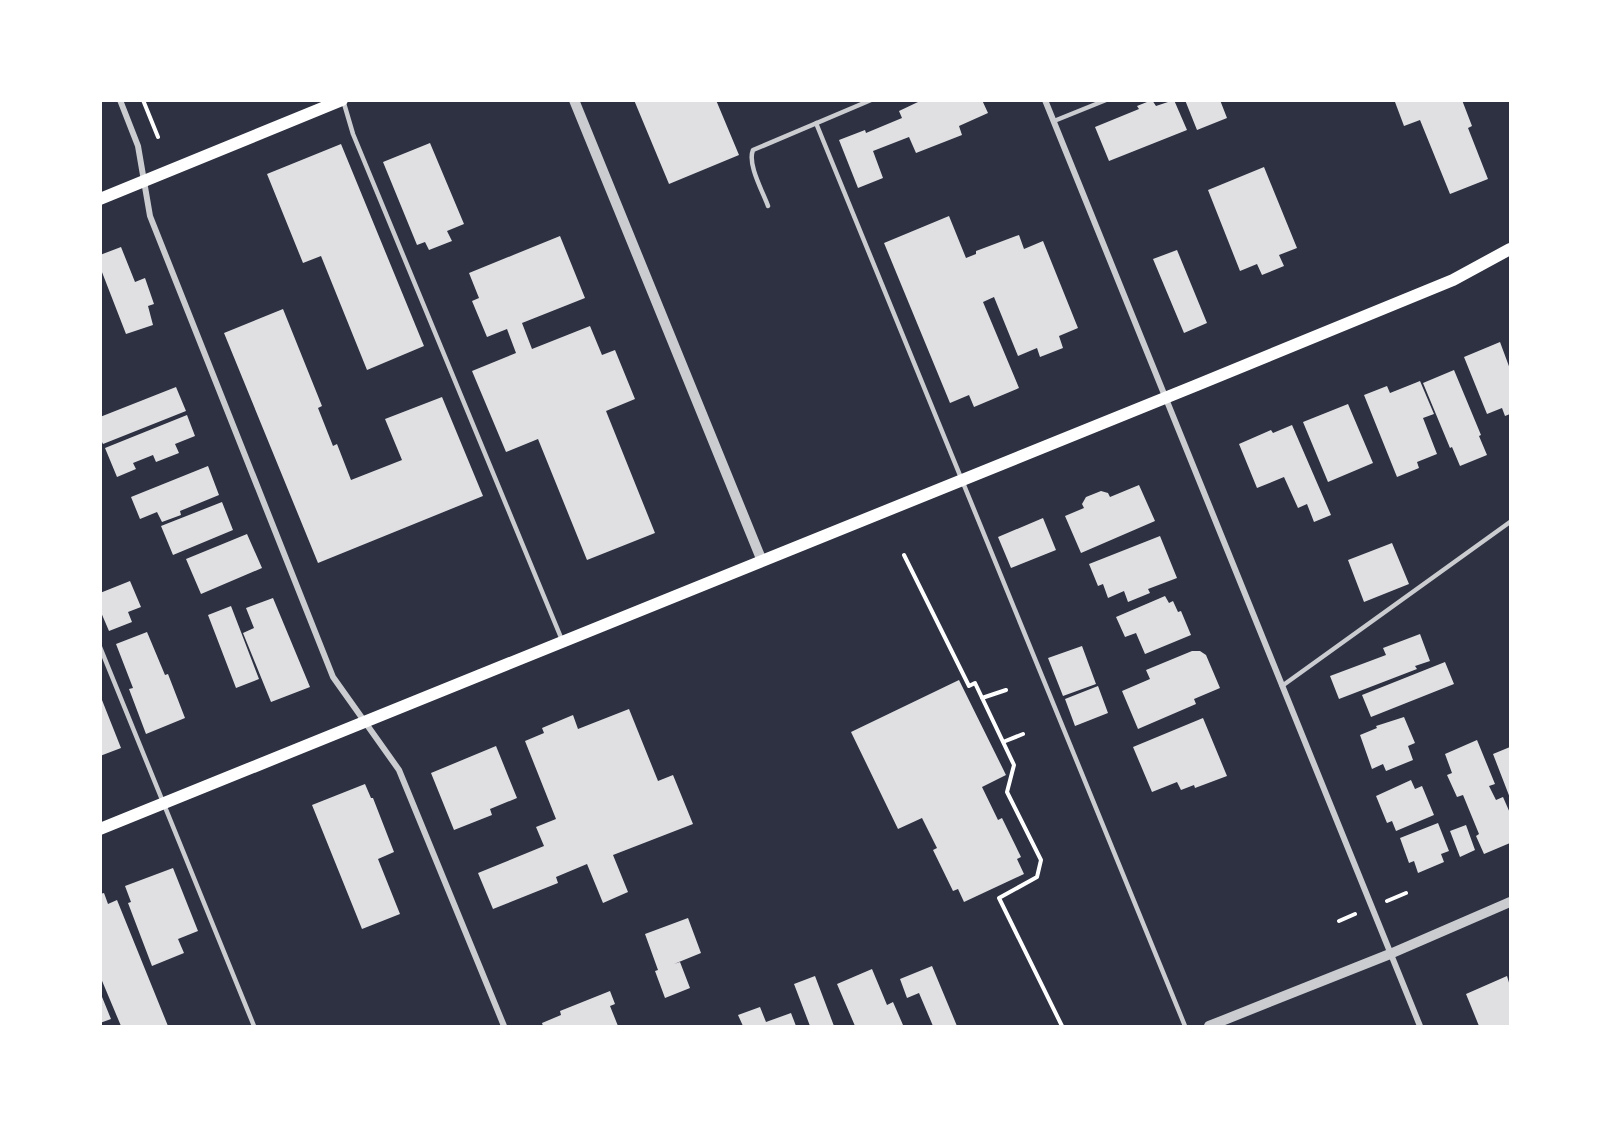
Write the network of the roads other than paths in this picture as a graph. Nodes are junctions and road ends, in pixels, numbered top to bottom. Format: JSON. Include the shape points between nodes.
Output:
{"nodes":[{"id":1,"x":120,"y":100,"type":"edge"},
{"id":2,"x":342,"y":100,"type":"edge"},
{"id":3,"x":574,"y":100,"type":"edge"},
{"id":4,"x":870,"y":100,"type":"edge"},
{"id":5,"x":1046,"y":100,"type":"edge"},
{"id":6,"x":1106,"y":100,"type":"edge"},
{"id":7,"x":861,"y":102,"type":"edge"},
{"id":8,"x":1054,"y":121,"type":"junction"},
{"id":9,"x":816,"y":123,"type":"junction"},
{"id":10,"x":145,"y":182,"type":"junction"},
{"id":11,"x":100,"y":199,"type":"edge"},
{"id":12,"x":768,"y":206,"type":"dead end"},
{"id":13,"x":1510,"y":249,"type":"edge"},
{"id":14,"x":1166,"y":398,"type":"junction"},
{"id":15,"x":962,"y":480,"type":"junction"},
{"id":16,"x":1510,"y":522,"type":"edge"},
{"id":17,"x":762,"y":561,"type":"junction"},
{"id":18,"x":563,"y":642,"type":"junction"},
{"id":19,"x":100,"y":647,"type":"edge"},
{"id":20,"x":1282,"y":686,"type":"junction"},
{"id":21,"x":365,"y":722,"type":"junction"},
{"id":22,"x":163,"y":804,"type":"junction"},
{"id":23,"x":100,"y":829,"type":"edge"},
{"id":24,"x":1510,"y":902,"type":"edge"},
{"id":25,"x":1390,"y":954,"type":"junction"},
{"id":26,"x":254,"y":1026,"type":"edge"},
{"id":27,"x":504,"y":1026,"type":"edge"},
{"id":28,"x":1185,"y":1026,"type":"edge"},
{"id":29,"x":1209,"y":1026,"type":"edge"},
{"id":30,"x":1420,"y":1026,"type":"edge"}],
"edges":[{"from":1,"to":10,"type":"street","via":[[138,146]]},
{"from":2,"to":10,"type":"main road"},
{"from":2,"to":18,"type":"lane"},
{"from":3,"to":17,"type":"street"},
{"from":4,"to":7,"type":"lane"},
{"from":5,"to":8,"type":"street"},
{"from":6,"to":8,"type":"lane"},
{"from":7,"to":9,"type":"lane"},
{"from":8,"to":14,"type":"street"},
{"from":9,"to":12,"type":"lane","via":[[753,150],[752,163]]},
{"from":9,"to":15,"type":"lane"},
{"from":10,"to":11,"type":"main road"},
{"from":10,"to":21,"type":"street","via":[[150,216],[333,677]]},
{"from":13,"to":14,"type":"main road","via":[[1453,279]]},
{"from":14,"to":15,"type":"main road"},
{"from":14,"to":20,"type":"street"},
{"from":15,"to":17,"type":"main road"},
{"from":15,"to":28,"type":"lane"},
{"from":16,"to":20,"type":"lane"},
{"from":17,"to":18,"type":"main road"},
{"from":18,"to":21,"type":"main road"},
{"from":19,"to":22,"type":"lane"},
{"from":20,"to":25,"type":"street"},
{"from":21,"to":22,"type":"main road"},
{"from":21,"to":27,"type":"street","via":[[399,770]]},
{"from":22,"to":23,"type":"main road"},
{"from":22,"to":26,"type":"lane"},
{"from":24,"to":25,"type":"street"},
{"from":25,"to":29,"type":"street"},
{"from":25,"to":30,"type":"street"}]}
